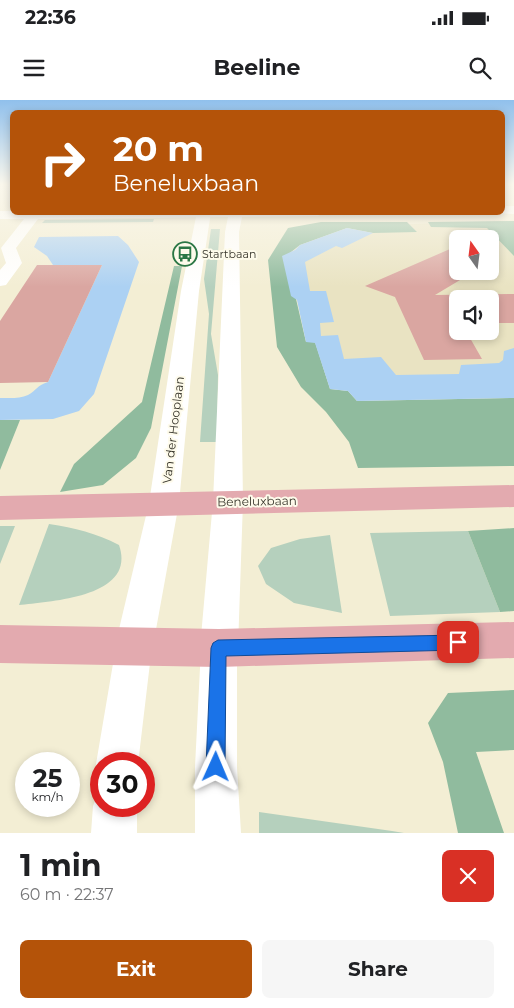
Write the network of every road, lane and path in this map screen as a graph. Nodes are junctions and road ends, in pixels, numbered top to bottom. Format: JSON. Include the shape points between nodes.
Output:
{"nodes":[{"id":1,"x":31,"y":218,"type":"edge"},
{"id":2,"x":203,"y":218,"type":"edge"},
{"id":3,"x":235,"y":218,"type":"edge"},
{"id":4,"x":0,"y":281,"type":"edge"},
{"id":5,"x":514,"y":496,"type":"edge"},
{"id":6,"x":228,"y":502,"type":"junction"},
{"id":7,"x":164,"y":503,"type":"junction"},
{"id":8,"x":0,"y":508,"type":"edge"},
{"id":9,"x":514,"y":640,"type":"edge"},
{"id":10,"x":0,"y":644,"type":"edge"},
{"id":11,"x":134,"y":646,"type":"junction"},
{"id":12,"x":218,"y":648,"type":"junction"},
{"id":13,"x":118,"y":752,"type":"edge"},
{"id":14,"x":114,"y":817,"type":"edge"},
{"id":15,"x":114,"y":833,"type":"edge"},
{"id":16,"x":218,"y":833,"type":"edge"}],
"edges":[{"from":1,"to":4,"type":"street","via":[[8,248],[14,263]]},
{"from":2,"to":7,"type":"street","name":"Van der Hooplaan","via":[[190,291]]},
{"from":3,"to":6,"type":"street","via":[[232,232]]},
{"from":5,"to":6,"type":"main road","name":"Beneluxbaan"},
{"from":6,"to":7,"type":"main road","name":"Beneluxbaan"},
{"from":6,"to":12,"type":"street"},
{"from":7,"to":8,"type":"main road","name":"Beneluxbaan"},
{"from":7,"to":11,"type":"street","name":"Van der Hooplaan"},
{"from":9,"to":12,"type":"main road"},
{"from":10,"to":11,"type":"main road"},
{"from":11,"to":12,"type":"main road"},
{"from":11,"to":13,"type":"street"},
{"from":12,"to":16,"type":"street"},
{"from":14,"to":15,"type":"street"}]}
